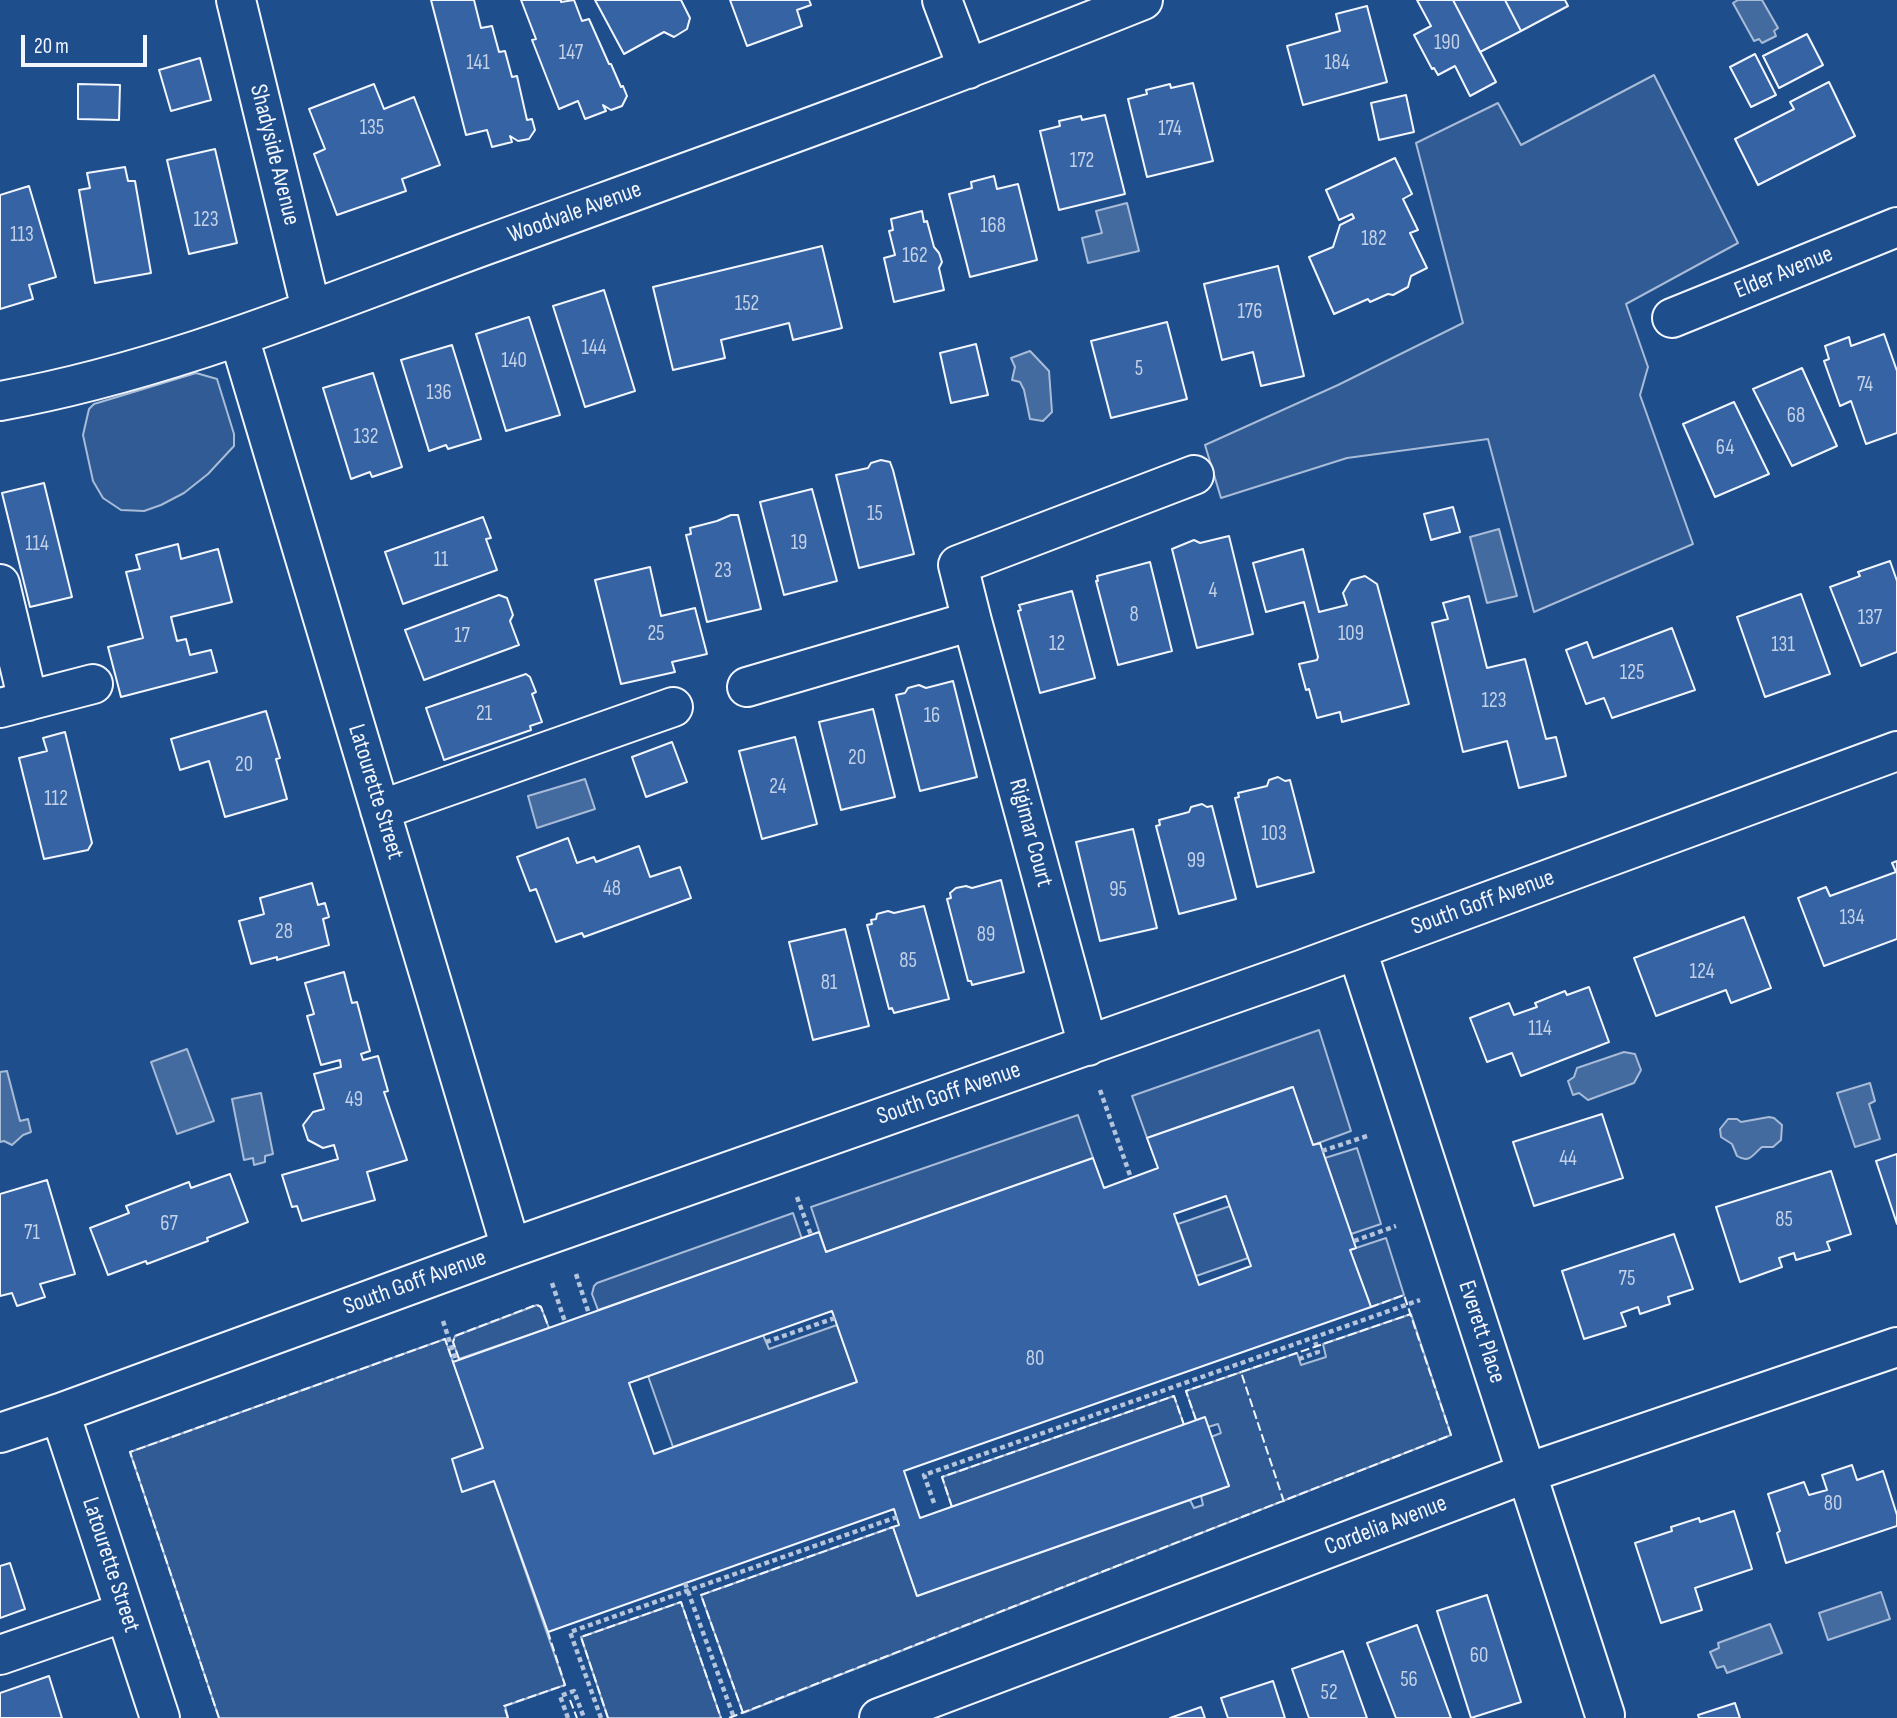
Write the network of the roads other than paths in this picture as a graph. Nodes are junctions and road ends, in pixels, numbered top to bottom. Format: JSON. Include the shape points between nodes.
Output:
{"nodes":[{"id":1,"x":236,"y":0,"type":"edge"},
{"id":2,"x":942,"y":0,"type":"edge"},
{"id":3,"x":1143,"y":0,"type":"edge"},
{"id":4,"x":968,"y":69,"type":"junction"},
{"id":5,"x":1897,"y":227,"type":"edge"},
{"id":6,"x":311,"y":309,"type":"junction"},
{"id":7,"x":1671,"y":318,"type":"dead end"},
{"id":8,"x":239,"y":337,"type":"junction"},
{"id":9,"x":0,"y":401,"type":"edge"},
{"id":10,"x":1194,"y":475,"type":"dead end"},
{"id":11,"x":0,"y":584,"type":"edge"},
{"id":12,"x":972,"y":621,"type":"junction"},
{"id":13,"x":93,"y":684,"type":"dead end"},
{"id":14,"x":747,"y":687,"type":"dead end"},
{"id":15,"x":14,"y":704,"type":"edge"},
{"id":16,"x":673,"y":707,"type":"dead end"},
{"id":17,"x":1897,"y":751,"type":"edge"},
{"id":18,"x":380,"y":810,"type":"junction"},
{"id":19,"x":1357,"y":950,"type":"junction"},
{"id":20,"x":1088,"y":1046,"type":"junction"},
{"id":21,"x":511,"y":1248,"type":"junction"},
{"id":22,"x":1897,"y":1347,"type":"edge"},
{"id":23,"x":60,"y":1413,"type":"junction"},
{"id":24,"x":0,"y":1433,"type":"edge"},
{"id":25,"x":1527,"y":1473,"type":"junction"},
{"id":26,"x":125,"y":1612,"type":"junction"},
{"id":27,"x":0,"y":1655,"type":"edge"},
{"id":28,"x":1605,"y":1715,"type":"dead end"},
{"id":29,"x":160,"y":1718,"type":"edge"},
{"id":30,"x":879,"y":1718,"type":"edge"}],
"edges":[{"from":1,"to":6,"type":"street","name":"Shadyside Avenue"},
{"from":2,"to":4,"type":"street"},
{"from":3,"to":4,"type":"street","name":"Woodvale Avenue"},
{"from":4,"to":6,"type":"street","name":"Woodvale Avenue"},
{"from":5,"to":7,"type":"street","name":"Elder Avenue"},
{"from":6,"to":8,"type":"street","name":"Woodvale Avenue"},
{"from":8,"to":9,"type":"street","name":"Woodvale Avenue","via":[[62,390]]},
{"from":8,"to":18,"type":"street","name":"Latourette Street"},
{"from":10,"to":12,"type":"street","name":"Rigimar Court","via":[[958,565]]},
{"from":11,"to":15,"type":"street"},
{"from":12,"to":14,"type":"street"},
{"from":12,"to":20,"type":"street","name":"Rigimar Court"},
{"from":13,"to":15,"type":"street"},
{"from":16,"to":18,"type":"street"},
{"from":17,"to":19,"type":"street","name":"South Goff Avenue"},
{"from":18,"to":21,"type":"street","name":"Latourette Street"},
{"from":19,"to":20,"type":"street","name":"South Goff Avenue"},
{"from":19,"to":25,"type":"street","name":"Everett Place"},
{"from":20,"to":21,"type":"street","name":"South Goff Avenue"},
{"from":21,"to":23,"type":"street","name":"South Goff Avenue"},
{"from":22,"to":25,"type":"street","name":"Cordelia Avenue"},
{"from":23,"to":24,"type":"street","name":"South Goff Avenue"},
{"from":23,"to":26,"type":"street","name":"Latourette Street"},
{"from":25,"to":28,"type":"street","name":"Everett Place"},
{"from":25,"to":30,"type":"street","name":"Cordelia Avenue"},
{"from":26,"to":27,"type":"street"},
{"from":26,"to":29,"type":"street","name":"Latourette Street"}]}
